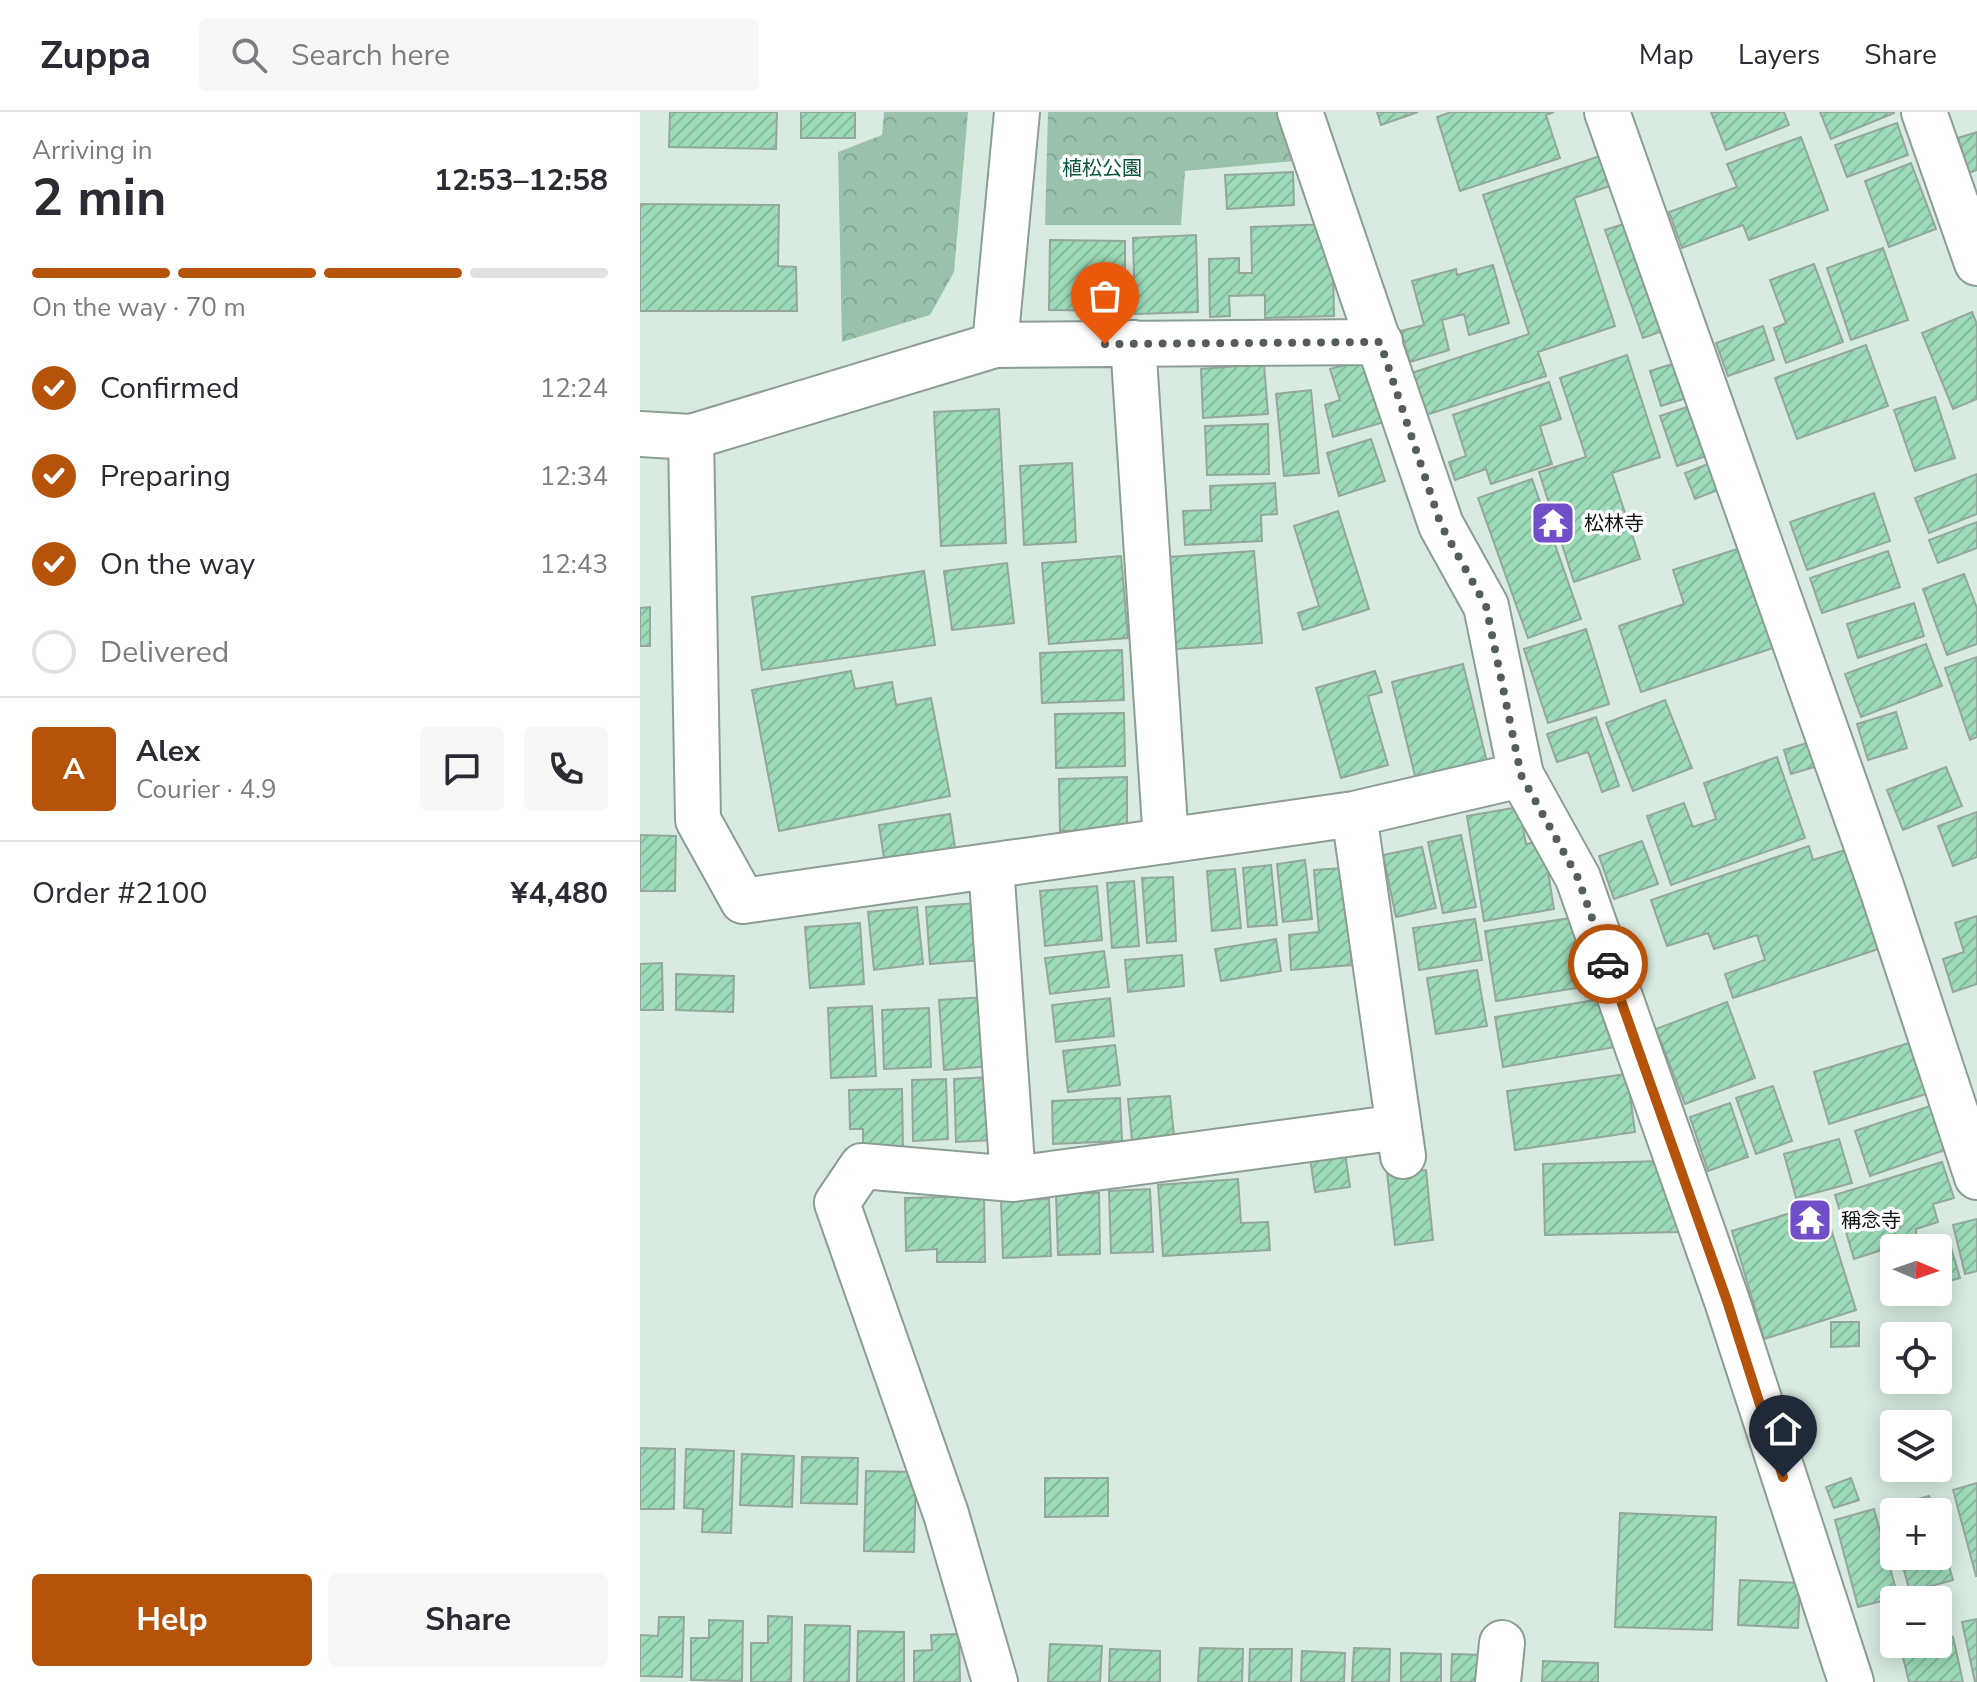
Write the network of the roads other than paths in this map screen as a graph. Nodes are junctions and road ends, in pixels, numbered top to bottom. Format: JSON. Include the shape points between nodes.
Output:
{"nodes":[{"id":1,"x":1017,"y":112,"type":"edge"},
{"id":2,"x":1300,"y":112,"type":"edge"},
{"id":3,"x":1607,"y":112,"type":"edge"},
{"id":4,"x":1924,"y":112,"type":"edge"},
{"id":5,"x":1977,"y":263,"type":"edge"},
{"id":6,"x":1380,"y":342,"type":"junction"},
{"id":7,"x":1133,"y":343,"type":"junction"},
{"id":8,"x":995,"y":345,"type":"junction"},
{"id":9,"x":640,"y":434,"type":"edge"},
{"id":10,"x":691,"y":437,"type":"junction"},
{"id":11,"x":1521,"y":775,"type":"junction"},
{"id":12,"x":1354,"y":814,"type":"junction"},
{"id":13,"x":1166,"y":841,"type":"junction"},
{"id":14,"x":991,"y":866,"type":"junction"},
{"id":15,"x":1977,"y":1177,"type":"edge"},
{"id":16,"x":1013,"y":1179,"type":"junction"},
{"id":17,"x":995,"y":1682,"type":"edge"},
{"id":18,"x":1851,"y":1682,"type":"edge"}],
"edges":[{"from":1,"to":8,"type":"street"},
{"from":2,"to":6,"type":"street"},
{"from":3,"to":15,"type":"street","via":[[1876,871]]},
{"from":4,"to":5,"type":"street"},
{"from":6,"to":7,"type":"street"},
{"from":6,"to":11,"type":"street","via":[[1441,525],[1486,606]]},
{"from":7,"to":8,"type":"street"},
{"from":7,"to":13,"type":"street"},
{"from":8,"to":10,"type":"street"},
{"from":9,"to":10,"type":"street"},
{"from":10,"to":14,"type":"street","via":[[698,820],[743,901]]},
{"from":11,"to":12,"type":"street"},
{"from":11,"to":18,"type":"street","via":[[1578,878],[1727,1301]]},
{"from":12,"to":13,"type":"street"},
{"from":12,"to":16,"type":"street","via":[[1401,1142]]},
{"from":13,"to":14,"type":"street"},
{"from":14,"to":16,"type":"street"},
{"from":16,"to":17,"type":"street","via":[[862,1166],[837,1203],[946,1514]]}]}
